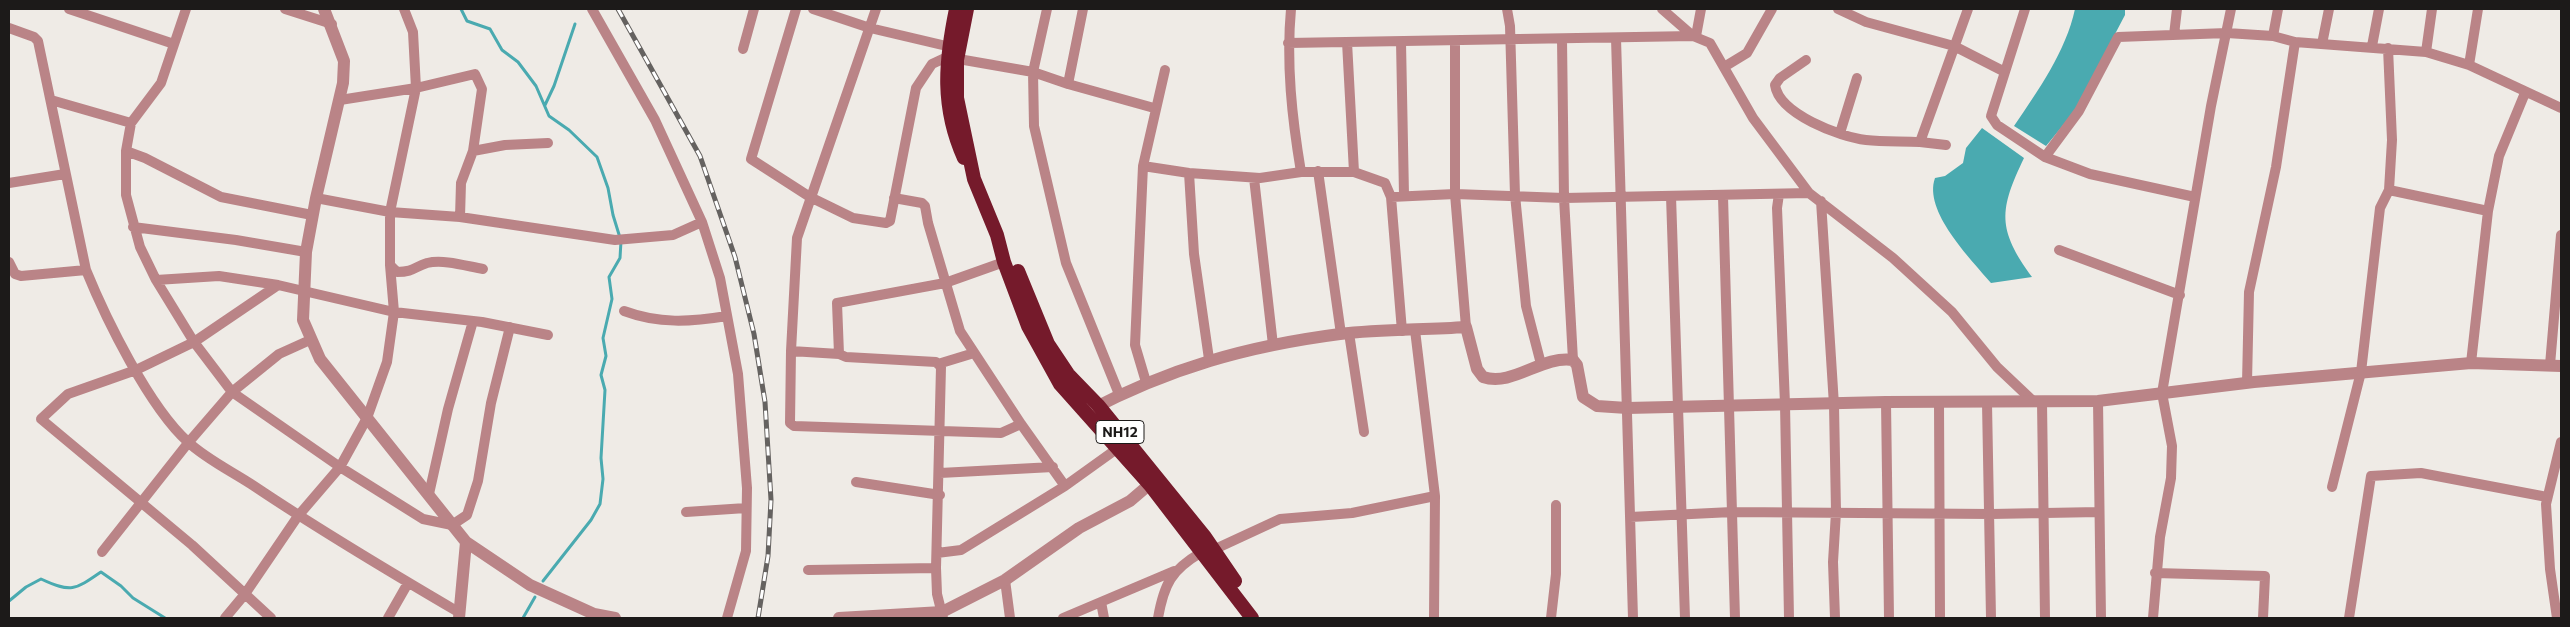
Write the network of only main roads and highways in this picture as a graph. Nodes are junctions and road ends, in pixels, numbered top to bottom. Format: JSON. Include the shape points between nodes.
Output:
{"nodes":[{"id":1,"x":956,"y":9,"type":"edge"},
{"id":2,"x":967,"y":9,"type":"edge"},
{"id":3,"x":953,"y":53,"type":"junction"},
{"id":4,"x":997,"y":235,"type":"junction"},
{"id":5,"x":1092,"y":409,"type":"junction"},
{"id":6,"x":1153,"y":482,"type":"junction"},
{"id":7,"x":1208,"y":551,"type":"junction"},
{"id":8,"x":1252,"y":618,"type":"edge"},
{"id":9,"x":1262,"y":618,"type":"edge"}],
"edges":[{"from":1,"to":3,"type":"highway","number":"NH12"},
{"from":2,"to":3,"type":"highway","number":"NH12"},
{"from":3,"to":4,"type":"highway","number":"NH12","via":[[957,98],[974,179]]},
{"from":4,"to":5,"type":"highway","number":"NH12","via":[[1013,260],[1048,344]]},
{"from":4,"to":5,"type":"highway","number":"NH12","via":[[1028,326],[1044,356],[1060,384]]},
{"from":5,"to":6,"type":"highway","number":"NH12"},
{"from":5,"to":6,"type":"highway","number":"NH12","via":[[1118,448]]},
{"from":6,"to":7,"type":"highway","number":"NH12"},
{"from":7,"to":8,"type":"highway","number":"NH12"},
{"from":7,"to":9,"type":"highway","number":"NH12"}]}
